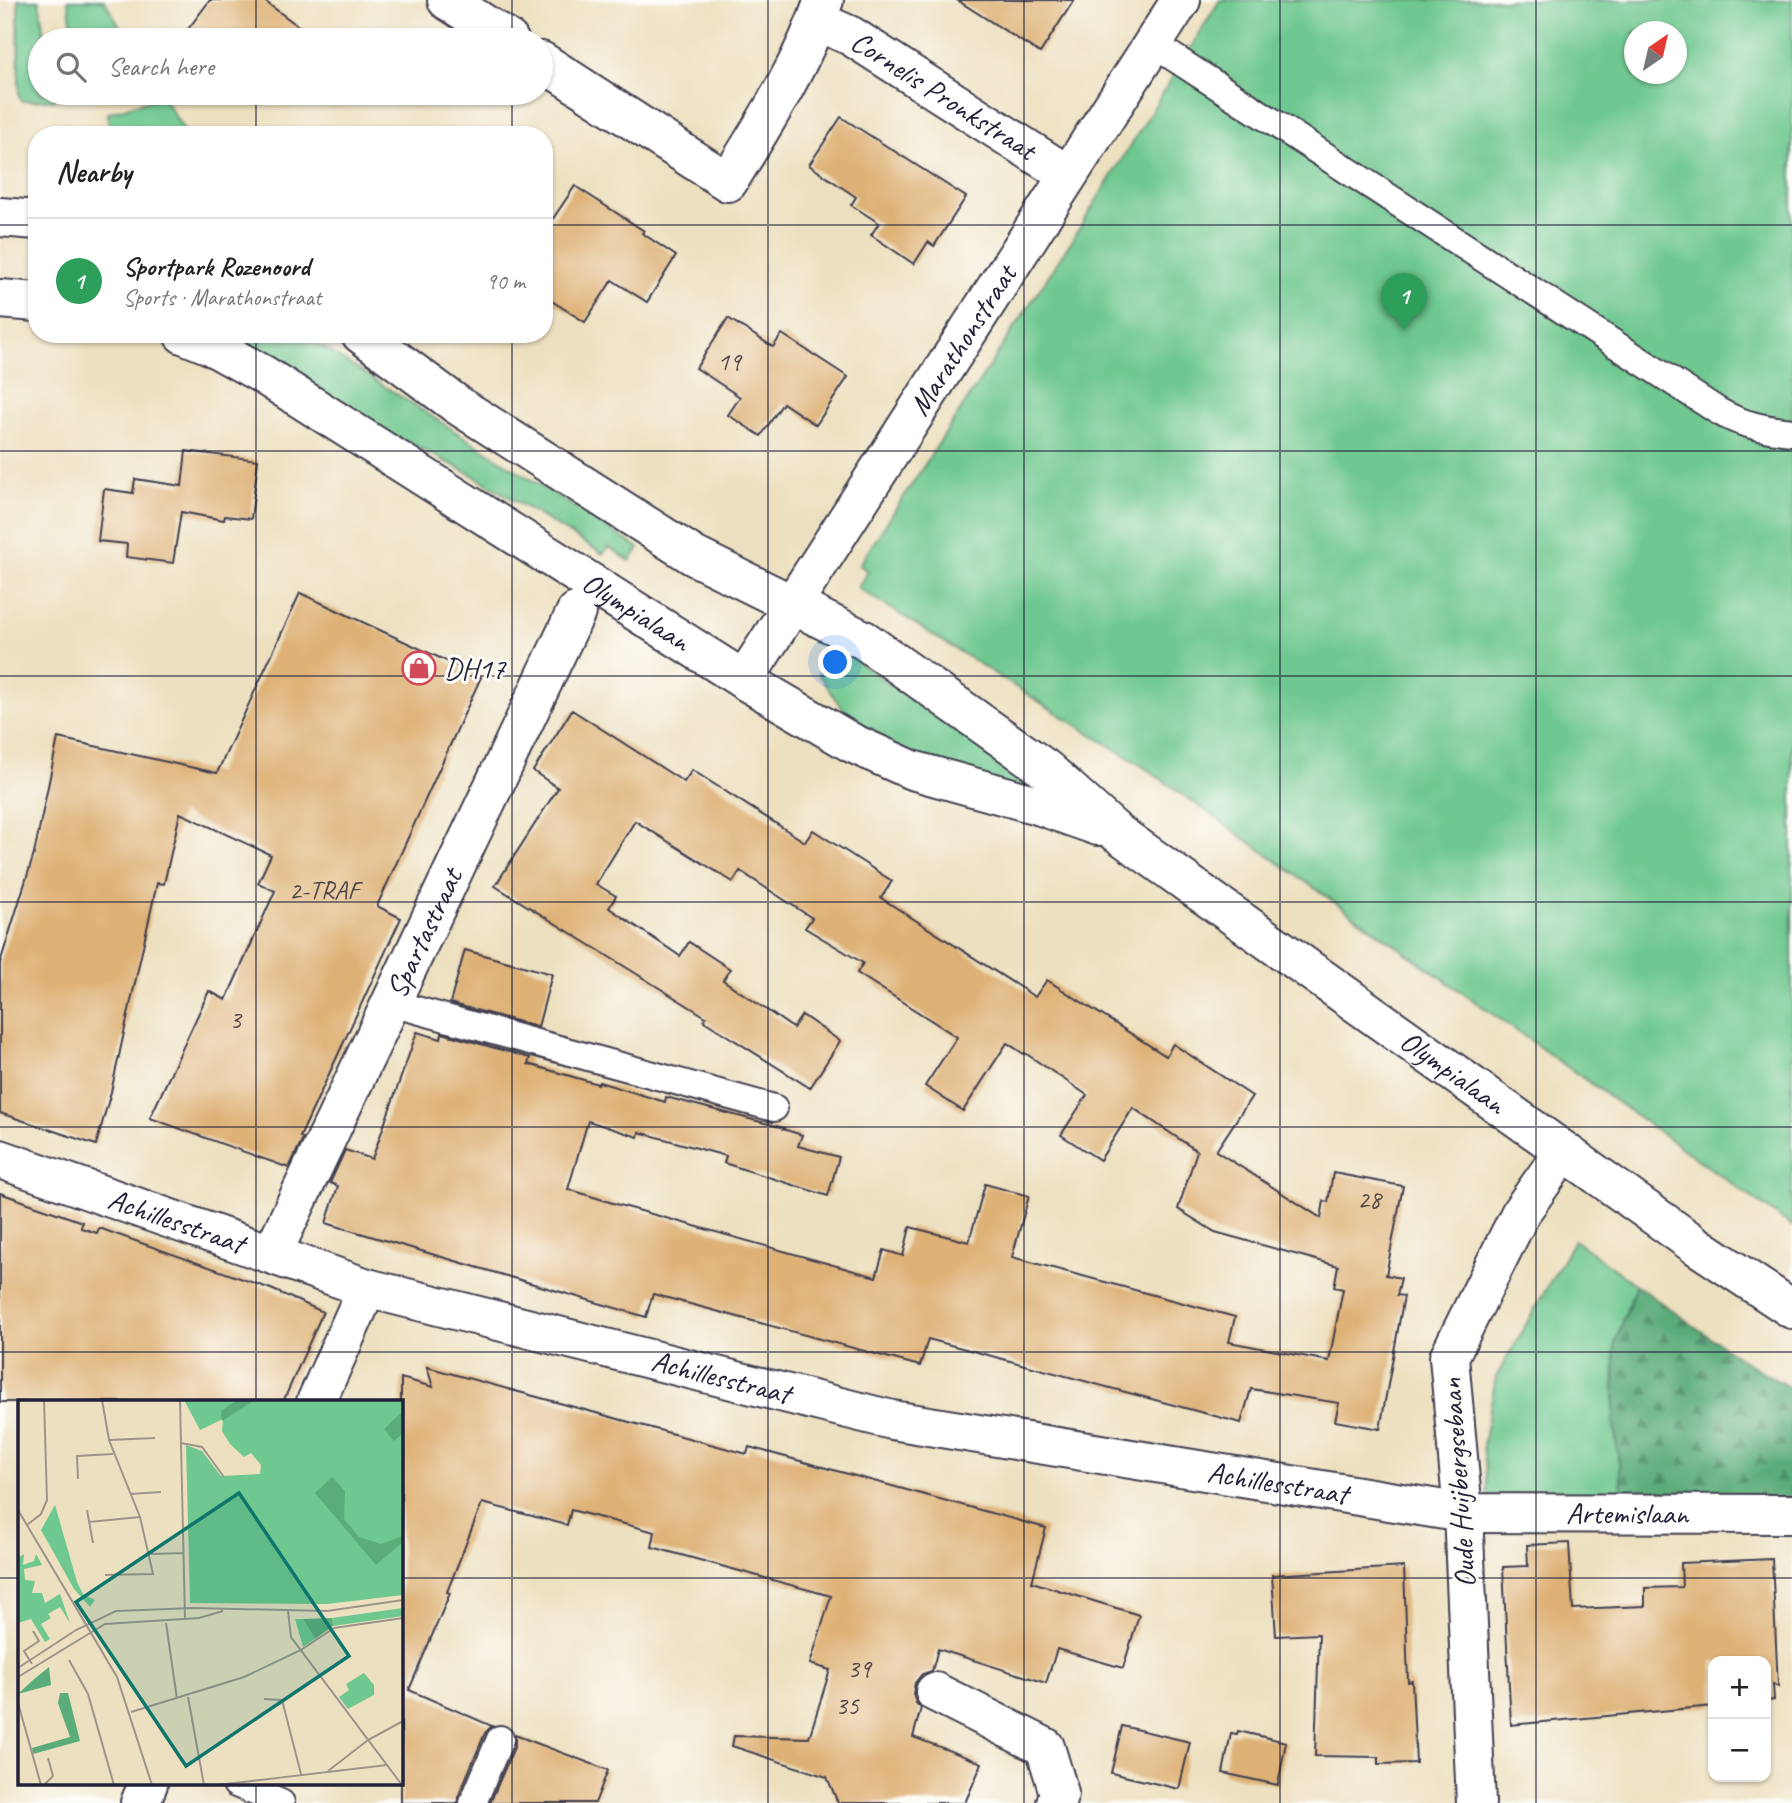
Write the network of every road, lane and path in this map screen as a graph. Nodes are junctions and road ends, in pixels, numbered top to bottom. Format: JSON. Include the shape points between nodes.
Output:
{"nodes":[{"id":1,"x":447,"y":0,"type":"edge"},
{"id":2,"x":1181,"y":0,"type":"edge"},
{"id":3,"x":821,"y":10,"type":"edge"},
{"id":4,"x":490,"y":28,"type":"edge"},
{"id":5,"x":1153,"y":44,"type":"junction"},
{"id":6,"x":553,"y":69,"type":"edge"},
{"id":7,"x":1068,"y":175,"type":"junction"},
{"id":8,"x":0,"y":217,"type":"edge"},
{"id":9,"x":28,"y":219,"type":"edge"},
{"id":10,"x":0,"y":299,"type":"edge"},
{"id":11,"x":28,"y":301,"type":"edge"},
{"id":12,"x":206,"y":343,"type":"edge"},
{"id":13,"x":373,"y":343,"type":"edge"},
{"id":14,"x":1792,"y":432,"type":"edge"},
{"id":15,"x":792,"y":605,"type":"junction"},
{"id":16,"x":576,"y":612,"type":"dead end"},
{"id":17,"x":744,"y":680,"type":"junction"},
{"id":18,"x":1116,"y":832,"type":"junction"},
{"id":19,"x":391,"y":1003,"type":"junction"},
{"id":20,"x":774,"y":1108,"type":"dead end"},
{"id":21,"x":1564,"y":1151,"type":"junction"},
{"id":22,"x":0,"y":1159,"type":"edge"},
{"id":23,"x":272,"y":1254,"type":"junction"},
{"id":24,"x":367,"y":1288,"type":"junction"},
{"id":25,"x":1792,"y":1309,"type":"edge"},
{"id":26,"x":317,"y":1400,"type":"edge"},
{"id":27,"x":1463,"y":1513,"type":"junction"},
{"id":28,"x":1792,"y":1514,"type":"edge"},
{"id":29,"x":935,"y":1692,"type":"dead end"},
{"id":30,"x":500,"y":1739,"type":"dead end"},
{"id":31,"x":147,"y":1786,"type":"edge"},
{"id":32,"x":241,"y":1786,"type":"edge"},
{"id":33,"x":140,"y":1803,"type":"edge"},
{"id":34,"x":281,"y":1803,"type":"edge"},
{"id":35,"x":473,"y":1803,"type":"edge"},
{"id":36,"x":1056,"y":1803,"type":"edge"},
{"id":37,"x":1476,"y":1803,"type":"edge"}],
"edges":[{"from":1,"to":4,"type":"street"},
{"from":2,"to":5,"type":"street","name":"Marathonstraat"},
{"from":3,"to":6,"type":"street","name":"Cornelis Pronkstraat","via":[[776,105],[727,182]]},
{"from":3,"to":7,"type":"street","name":"Cornelis Pronkstraat","via":[[851,36]]},
{"from":5,"to":7,"type":"street","name":"Marathonstraat"},
{"from":5,"to":14,"type":"lane","via":[[1718,411],[1736,421]]},
{"from":7,"to":15,"type":"street","name":"Marathonstraat"},
{"from":8,"to":9,"type":"street"},
{"from":10,"to":11,"type":"street"},
{"from":12,"to":17,"type":"street","name":"Olympialaan","via":[[262,374]]},
{"from":13,"to":15,"type":"street","name":"Olympialaan","via":[[459,406],[694,556]]},
{"from":15,"to":17,"type":"street","name":"Marathonstraat"},
{"from":15,"to":18,"type":"street","name":"Olympialaan","via":[[864,640],[1047,770]]},
{"from":16,"to":19,"type":"street","name":"Spartastraat"},
{"from":17,"to":18,"type":"street","name":"Olympialaan","via":[[852,743],[912,770]]},
{"from":18,"to":21,"type":"street","name":"Olympialaan"},
{"from":19,"to":20,"type":"lane"},
{"from":19,"to":23,"type":"street","name":"Spartastraat"},
{"from":21,"to":25,"type":"street","name":"Olympialaan"},
{"from":21,"to":27,"type":"street","name":"Oude Huijbergsebaan","via":[[1521,1212],[1449,1357]]},
{"from":22,"to":23,"type":"street","name":"Achillesstraat"},
{"from":23,"to":24,"type":"street","name":"Achillesstraat"},
{"from":24,"to":26,"type":"street"},
{"from":24,"to":27,"type":"street","name":"Achillesstraat","via":[[891,1420]]},
{"from":27,"to":28,"type":"street","name":"Artemislaan"},
{"from":27,"to":37,"type":"street","name":"Oude Huijbergsebaan"},
{"from":29,"to":36,"type":"street","via":[[1045,1747],[1059,1793]]},
{"from":30,"to":35,"type":"lane"},
{"from":31,"to":33,"type":"street"},
{"from":32,"to":34,"type":"lane"}]}
